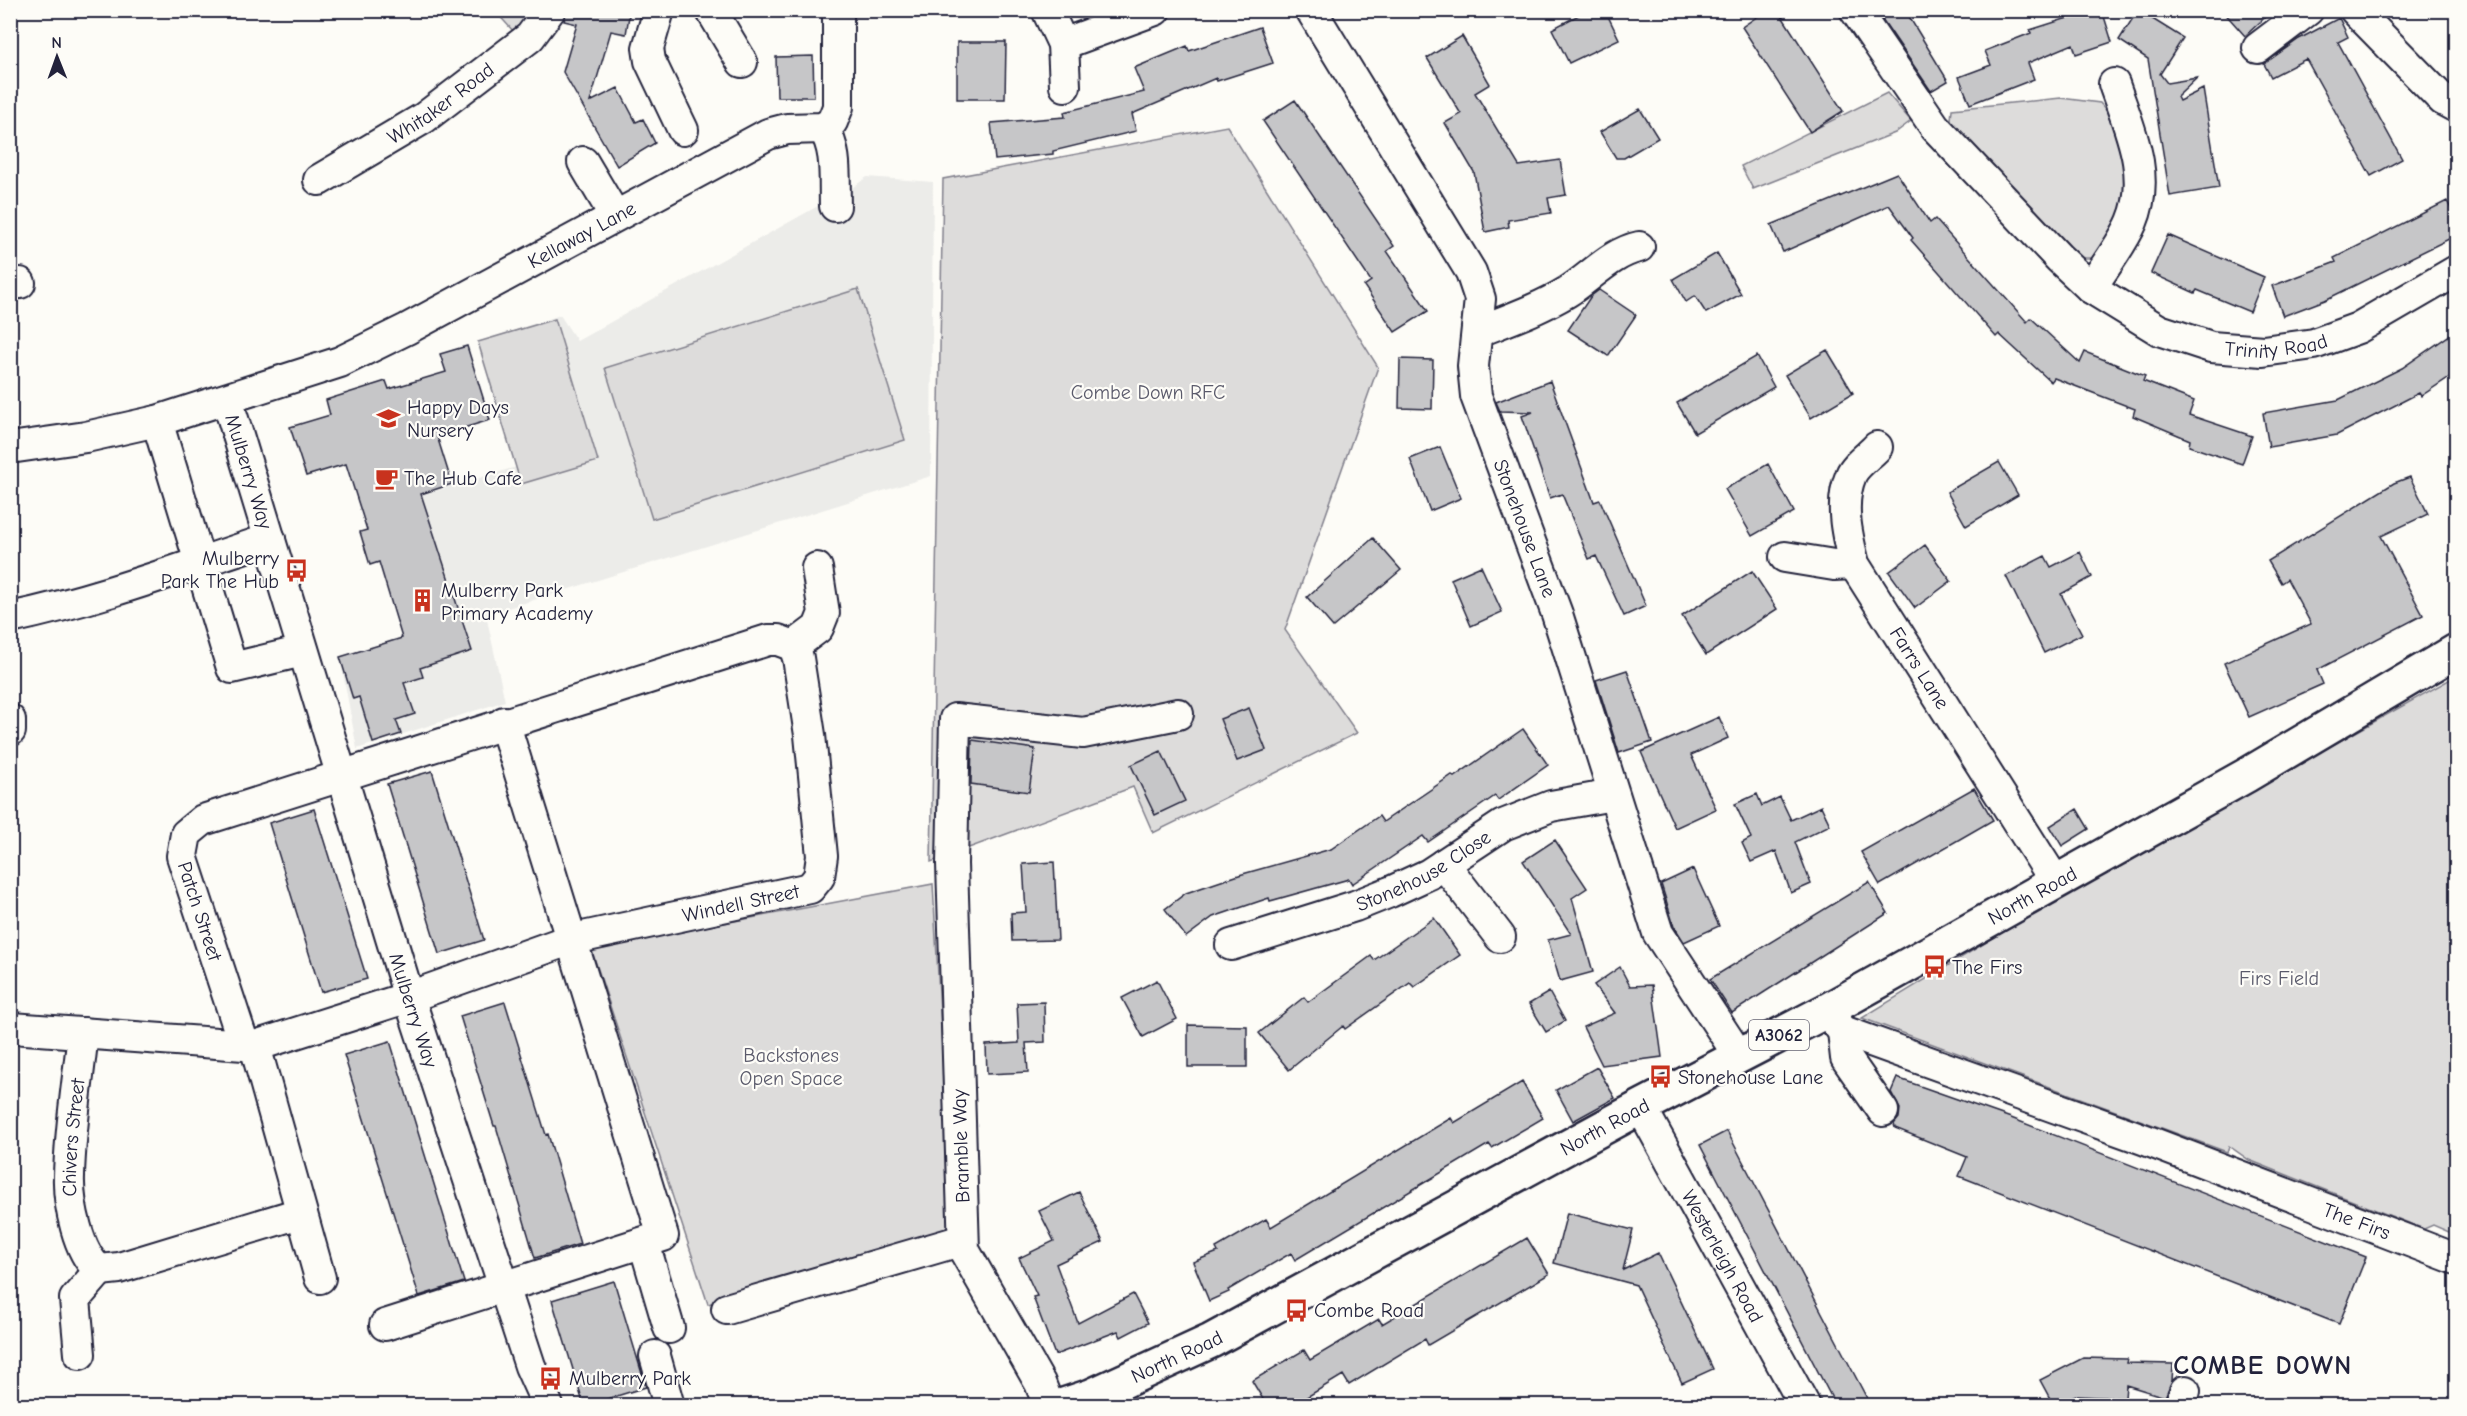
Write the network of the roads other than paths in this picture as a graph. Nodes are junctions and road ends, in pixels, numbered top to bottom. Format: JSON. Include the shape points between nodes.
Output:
{"nodes":[{"id":1,"x":550,"y":10,"type":"edge"},
{"id":2,"x":659,"y":10,"type":"edge"},
{"id":3,"x":711,"y":10,"type":"edge"},
{"id":4,"x":838,"y":10,"type":"edge"},
{"id":5,"x":1047,"y":10,"type":"edge"},
{"id":6,"x":1155,"y":10,"type":"edge"},
{"id":7,"x":1311,"y":10,"type":"edge"},
{"id":8,"x":1855,"y":10,"type":"edge"},
{"id":9,"x":2308,"y":10,"type":"edge"},
{"id":10,"x":2355,"y":10,"type":"edge"},
{"id":11,"x":1063,"y":44,"type":"junction"},
{"id":12,"x":2258,"y":48,"type":"dead end"},
{"id":13,"x":742,"y":62,"type":"dead end"},
{"id":14,"x":2114,"y":84,"type":"dead end"},
{"id":15,"x":1065,"y":86,"type":"dead end"},
{"id":16,"x":2457,"y":107,"type":"edge"},
{"id":17,"x":823,"y":128,"type":"junction"},
{"id":18,"x":683,"y":130,"type":"dead end"},
{"id":19,"x":583,"y":162,"type":"dead end"},
{"id":20,"x":319,"y":180,"type":"dead end"},
{"id":21,"x":835,"y":206,"type":"dead end"},
{"id":22,"x":615,"y":216,"type":"junction"},
{"id":23,"x":1638,"y":247,"type":"dead end"},
{"id":24,"x":2457,"y":271,"type":"edge"},
{"id":25,"x":2091,"y":288,"type":"junction"},
{"id":26,"x":1477,"y":332,"type":"junction"},
{"id":27,"x":227,"y":399,"type":"junction"},
{"id":28,"x":157,"y":421,"type":"junction"},
{"id":29,"x":1877,"y":447,"type":"dead end"},
{"id":30,"x":10,"y":448,"type":"edge"},
{"id":31,"x":270,"y":539,"type":"junction"},
{"id":32,"x":1785,"y":557,"type":"dead end"},
{"id":33,"x":200,"y":563,"type":"junction"},
{"id":34,"x":1854,"y":564,"type":"junction"},
{"id":35,"x":817,"y":568,"type":"dead end"},
{"id":36,"x":10,"y":618,"type":"edge"},
{"id":37,"x":794,"y":646,"type":"junction"},
{"id":38,"x":303,"y":651,"type":"junction"},
{"id":39,"x":2457,"y":651,"type":"edge"},
{"id":40,"x":1178,"y":714,"type":"dead end"},
{"id":41,"x":10,"y":720,"type":"edge"},
{"id":42,"x":504,"y":722,"type":"junction"},
{"id":43,"x":10,"y":731,"type":"edge"},
{"id":44,"x":341,"y":776,"type":"junction"},
{"id":45,"x":1613,"y":795,"type":"junction"},
{"id":46,"x":1444,"y":864,"type":"junction"},
{"id":47,"x":2055,"y":881,"type":"junction"},
{"id":48,"x":1500,"y":937,"type":"dead end"},
{"id":49,"x":569,"y":940,"type":"junction"},
{"id":50,"x":1231,"y":945,"type":"dead end"},
{"id":51,"x":409,"y":997,"type":"junction"},
{"id":52,"x":1835,"y":1021,"type":"junction"},
{"id":53,"x":10,"y":1027,"type":"edge"},
{"id":54,"x":83,"y":1033,"type":"junction"},
{"id":55,"x":250,"y":1045,"type":"junction"},
{"id":56,"x":1739,"y":1056,"type":"junction"},
{"id":57,"x":1641,"y":1107,"type":"junction"},
{"id":58,"x":1883,"y":1111,"type":"dead end"},
{"id":59,"x":300,"y":1212,"type":"junction"},
{"id":60,"x":963,"y":1240,"type":"junction"},
{"id":61,"x":644,"y":1243,"type":"junction"},
{"id":62,"x":2457,"y":1259,"type":"edge"},
{"id":63,"x":100,"y":1270,"type":"junction"},
{"id":64,"x":320,"y":1278,"type":"dead end"},
{"id":65,"x":503,"y":1288,"type":"junction"},
{"id":66,"x":727,"y":1309,"type":"dead end"},
{"id":67,"x":386,"y":1325,"type":"dead end"},
{"id":68,"x":669,"y":1328,"type":"dead end"},
{"id":69,"x":80,"y":1354,"type":"dead end"},
{"id":70,"x":655,"y":1356,"type":"dead end"},
{"id":71,"x":530,"y":1368,"type":"junction"},
{"id":72,"x":1083,"y":1402,"type":"edge"},
{"id":73,"x":535,"y":1406,"type":"edge"},
{"id":74,"x":548,"y":1406,"type":"edge"},
{"id":75,"x":669,"y":1406,"type":"edge"},
{"id":76,"x":1048,"y":1406,"type":"edge"},
{"id":77,"x":1805,"y":1406,"type":"edge"}],
"edges":[{"from":1,"to":20,"type":"street","name":"Whitaker Road","via":[[530,38],[424,118]]},
{"from":2,"to":18,"type":"street","via":[[648,48],[650,61]]},
{"from":3,"to":13,"type":"street"},
{"from":4,"to":17,"type":"street","via":[[838,108],[832,122]]},
{"from":5,"to":11,"type":"street"},
{"from":6,"to":11,"type":"street"},
{"from":7,"to":26,"type":"street","name":"Stonehouse Lane","via":[[1472,272],[1480,299]]},
{"from":8,"to":25,"type":"street","name":"Trinity Road","via":[[1935,127]]},
{"from":9,"to":12,"type":"street"},
{"from":10,"to":16,"type":"street","via":[[2443,100]]},
{"from":11,"to":15,"type":"street"},
{"from":14,"to":25,"type":"street","via":[[2138,153],[2140,190],[2132,221]]},
{"from":17,"to":21,"type":"street","via":[[833,153]]},
{"from":17,"to":22,"type":"street","name":"Kellaway Lane","via":[[768,134]]},
{"from":19,"to":22,"type":"street"},
{"from":22,"to":27,"type":"street","name":"Kellaway Lane","via":[[340,362]]},
{"from":23,"to":26,"type":"street","via":[[1624,250],[1569,291],[1540,307]]},
{"from":24,"to":25,"type":"street","name":"Trinity Road","via":[[2358,328],[2314,344],[2264,351],[2211,347],[2160,330]]},
{"from":26,"to":45,"type":"street","name":"Stonehouse Lane","via":[[1473,366],[1476,396],[1557,614]]},
{"from":27,"to":28,"type":"street","name":"Mulberry Way"},
{"from":27,"to":31,"type":"street","name":"Mulberry Way"},
{"from":28,"to":30,"type":"street","name":"Mulberry Way"},
{"from":28,"to":33,"type":"street"},
{"from":29,"to":34,"type":"street","name":"Farrs Lane","via":[[1852,474],[1846,502],[1844,526]]},
{"from":31,"to":33,"type":"street"},
{"from":31,"to":38,"type":"street","name":"Mulberry Way"},
{"from":32,"to":34,"type":"street","via":[[1834,565]]},
{"from":33,"to":36,"type":"street","via":[[62,607]]},
{"from":33,"to":38,"type":"street","via":[[232,668]]},
{"from":34,"to":47,"type":"street","name":"Farrs Lane"},
{"from":35,"to":37,"type":"street","via":[[824,612],[818,628]]},
{"from":37,"to":42,"type":"street","via":[[768,640]]},
{"from":37,"to":49,"type":"street","name":"Windell Street","via":[[810,735],[822,856],[819,877],[810,888],[799,891]]},
{"from":38,"to":44,"type":"street","name":"Mulberry Way"},
{"from":39,"to":47,"type":"main road","name":"North Road","number":"A3062"},
{"from":40,"to":60,"type":"street","name":"Bramble Way","via":[[1083,733],[955,719],[952,864]]},
{"from":41,"to":43,"type":"street"},
{"from":42,"to":44,"type":"street"},
{"from":42,"to":49,"type":"street"},
{"from":44,"to":51,"type":"street","name":"Mulberry Way"},
{"from":44,"to":55,"type":"street","name":"Patch Street","via":[[203,820],[186,834],[182,856]]},
{"from":45,"to":46,"type":"street","name":"Stonehouse Close","via":[[1551,806],[1503,825]]},
{"from":45,"to":56,"type":"street","name":"Stonehouse Lane","via":[[1658,933]]},
{"from":46,"to":48,"type":"street"},
{"from":46,"to":50,"type":"street","name":"Stonehouse Close","via":[[1356,906]]},
{"from":47,"to":52,"type":"main road","name":"North Road","number":"A3062"},
{"from":49,"to":51,"type":"street","name":"Windell Street"},
{"from":49,"to":61,"type":"street","via":[[663,1236]]},
{"from":51,"to":55,"type":"street"},
{"from":51,"to":65,"type":"street","name":"Mulberry Way"},
{"from":52,"to":56,"type":"main road","name":"North Road","number":"A3062"},
{"from":52,"to":58,"type":"street","via":[[1846,1058]]},
{"from":52,"to":62,"type":"street","name":"The Firs"},
{"from":53,"to":54,"type":"street"},
{"from":54,"to":55,"type":"street"},
{"from":54,"to":63,"type":"street","name":"Chivers Street","via":[[70,1197],[86,1256]]},
{"from":55,"to":59,"type":"street"},
{"from":56,"to":57,"type":"main road","name":"North Road","number":"A3062"},
{"from":57,"to":72,"type":"main road","name":"North Road","number":"A3062","via":[[1212,1341]]},
{"from":57,"to":77,"type":"street","name":"Westerleigh Road"},
{"from":59,"to":63,"type":"street","via":[[119,1268]]},
{"from":59,"to":64,"type":"street"},
{"from":60,"to":66,"type":"street"},
{"from":60,"to":76,"type":"street","name":"Bramble Way","via":[[964,1250],[1040,1383]]},
{"from":61,"to":65,"type":"street"},
{"from":61,"to":68,"type":"street"},
{"from":63,"to":69,"type":"street","via":[[75,1299]]},
{"from":65,"to":67,"type":"street"},
{"from":65,"to":71,"type":"street","name":"Mulberry Way"},
{"from":70,"to":75,"type":"street"},
{"from":71,"to":73,"type":"street","name":"Mulberry Way"},
{"from":71,"to":74,"type":"street","name":"Mulberry Way"}]}
